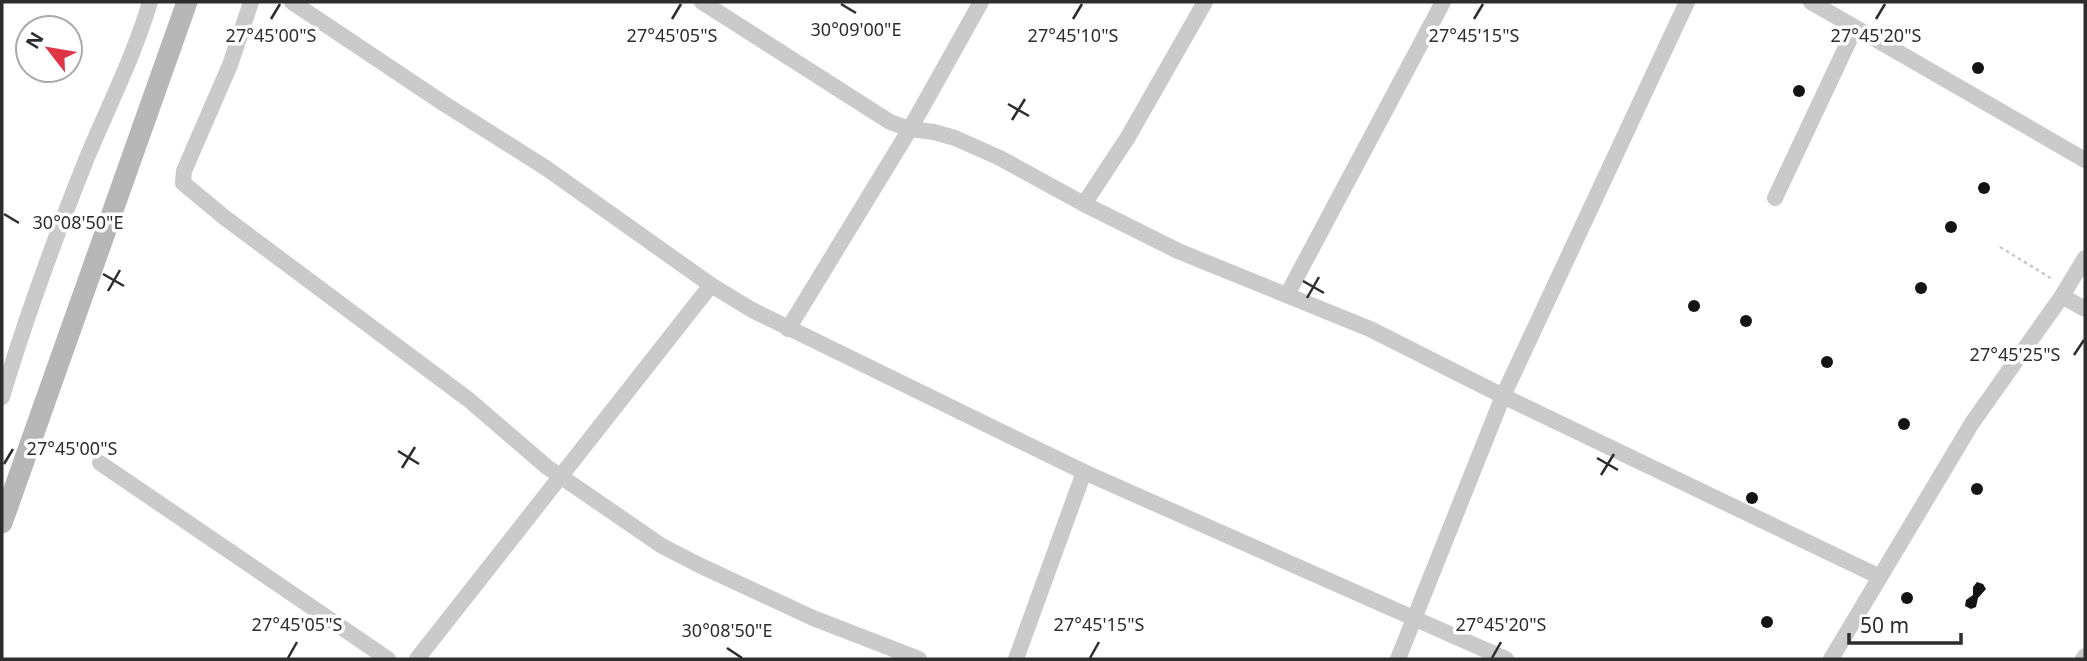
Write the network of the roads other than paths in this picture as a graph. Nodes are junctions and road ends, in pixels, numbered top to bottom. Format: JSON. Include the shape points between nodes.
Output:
{"nodes":[{"id":1,"x":150,"y":2,"type":"edge"},
{"id":2,"x":187,"y":2,"type":"edge"},
{"id":3,"x":251,"y":2,"type":"edge"},
{"id":4,"x":292,"y":2,"type":"edge"},
{"id":5,"x":702,"y":2,"type":"edge"},
{"id":6,"x":981,"y":2,"type":"edge"},
{"id":7,"x":1205,"y":2,"type":"edge"},
{"id":8,"x":1443,"y":2,"type":"edge"},
{"id":9,"x":1687,"y":2,"type":"edge"},
{"id":10,"x":1811,"y":2,"type":"edge"},
{"id":11,"x":1855,"y":27,"type":"junction"},
{"id":12,"x":910,"y":129,"type":"junction"},
{"id":13,"x":2085,"y":160,"type":"edge"},
{"id":14,"x":1774,"y":198,"type":"dead end"},
{"id":15,"x":1084,"y":204,"type":"junction"},
{"id":16,"x":2085,"y":258,"type":"edge"},
{"id":17,"x":712,"y":285,"type":"junction"},
{"id":18,"x":2064,"y":292,"type":"junction"},
{"id":19,"x":1287,"y":295,"type":"junction"},
{"id":20,"x":2085,"y":309,"type":"edge"},
{"id":21,"x":788,"y":329,"type":"junction"},
{"id":22,"x":1503,"y":396,"type":"junction"},
{"id":23,"x":2,"y":397,"type":"edge"},
{"id":24,"x":100,"y":464,"type":"dead end"},
{"id":25,"x":1084,"y":472,"type":"junction"},
{"id":26,"x":562,"y":477,"type":"junction"},
{"id":27,"x":2,"y":523,"type":"edge"},
{"id":28,"x":1880,"y":577,"type":"junction"},
{"id":29,"x":1413,"y":619,"type":"junction"},
{"id":30,"x":388,"y":659,"type":"edge"},
{"id":31,"x":417,"y":659,"type":"edge"},
{"id":32,"x":919,"y":659,"type":"edge"},
{"id":33,"x":1016,"y":659,"type":"edge"},
{"id":34,"x":1398,"y":659,"type":"edge"},
{"id":35,"x":1506,"y":659,"type":"edge"},
{"id":36,"x":1831,"y":659,"type":"edge"}],
"edges":[{"from":1,"to":23,"type":"street","via":[[51,252]]},
{"from":2,"to":27,"type":"street"},
{"from":3,"to":26,"type":"street","via":[[183,183],[470,400]]},
{"from":4,"to":17,"type":"street","via":[[546,168]]},
{"from":5,"to":12,"type":"street","via":[[890,121]]},
{"from":6,"to":12,"type":"street"},
{"from":7,"to":15,"type":"street"},
{"from":8,"to":19,"type":"street"},
{"from":9,"to":22,"type":"street"},
{"from":10,"to":11,"type":"street"},
{"from":11,"to":13,"type":"street"},
{"from":11,"to":14,"type":"street"},
{"from":12,"to":15,"type":"street","via":[[973,146]]},
{"from":12,"to":21,"type":"street"},
{"from":15,"to":19,"type":"street","via":[[1178,251]]},
{"from":16,"to":18,"type":"street"},
{"from":17,"to":21,"type":"street"},
{"from":17,"to":26,"type":"street"},
{"from":18,"to":20,"type":"street"},
{"from":18,"to":28,"type":"street","via":[[1972,422]]},
{"from":19,"to":22,"type":"street","via":[[1370,328]]},
{"from":21,"to":25,"type":"street"},
{"from":22,"to":28,"type":"street"},
{"from":22,"to":29,"type":"street"},
{"from":24,"to":30,"type":"street"},
{"from":25,"to":29,"type":"street"},
{"from":25,"to":33,"type":"street"},
{"from":26,"to":31,"type":"street"},
{"from":26,"to":32,"type":"street","via":[[662,546],[698,565],[813,618]]},
{"from":28,"to":36,"type":"street"},
{"from":29,"to":34,"type":"street"},
{"from":29,"to":35,"type":"street"}]}
